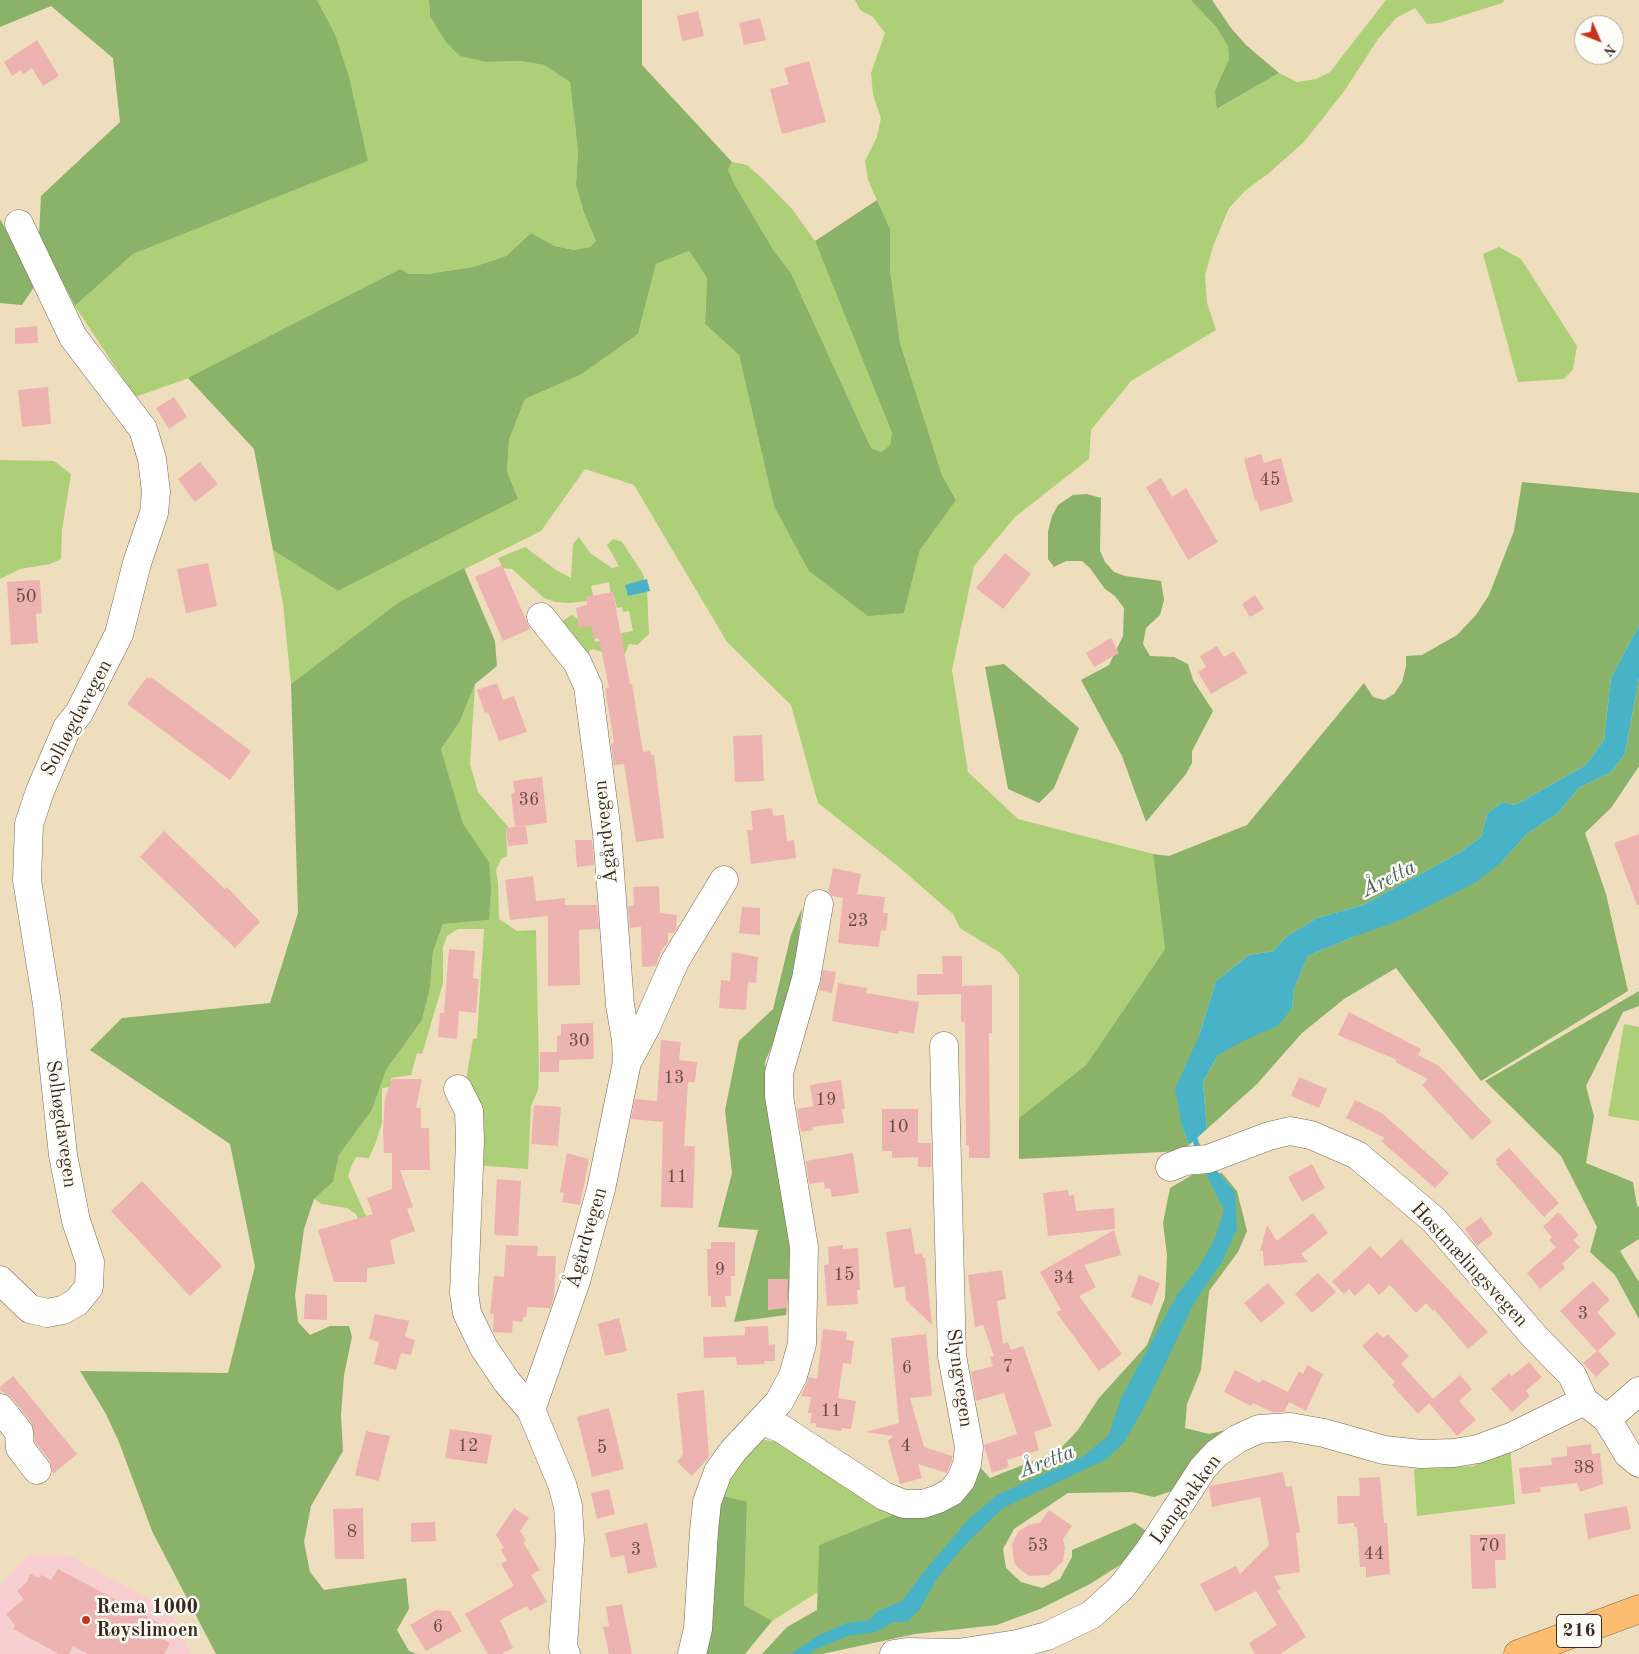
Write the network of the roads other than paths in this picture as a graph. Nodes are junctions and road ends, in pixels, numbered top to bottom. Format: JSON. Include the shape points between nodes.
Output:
{"nodes":[{"id":1,"x":18,"y":224,"type":"dead end"},
{"id":2,"x":541,"y":617,"type":"dead end"},
{"id":3,"x":724,"y":880,"type":"dead end"},
{"id":4,"x":819,"y":904,"type":"dead end"},
{"id":5,"x":944,"y":1046,"type":"dead end"},
{"id":6,"x":627,"y":1062,"type":"junction"},
{"id":7,"x":458,"y":1089,"type":"dead end"},
{"id":8,"x":1170,"y":1167,"type":"dead end"},
{"id":9,"x":0,"y":1280,"type":"edge"},
{"id":10,"x":1639,"y":1391,"type":"edge"},
{"id":11,"x":1584,"y":1401,"type":"junction"},
{"id":12,"x":0,"y":1408,"type":"edge"},
{"id":13,"x":531,"y":1410,"type":"junction"},
{"id":14,"x":1607,"y":1419,"type":"junction"},
{"id":15,"x":764,"y":1421,"type":"junction"},
{"id":16,"x":1639,"y":1464,"type":"edge"},
{"id":17,"x":37,"y":1470,"type":"dead end"},
{"id":18,"x":1639,"y":1609,"type":"edge"},
{"id":19,"x":566,"y":1654,"type":"edge"},
{"id":20,"x":692,"y":1654,"type":"edge"},
{"id":21,"x":894,"y":1654,"type":"edge"},
{"id":22,"x":1518,"y":1654,"type":"edge"}],
"edges":[{"from":1,"to":9,"type":"street","name":"Solhøgdavegen","via":[[73,337],[143,429],[152,459],[156,492],[154,512],[119,634],[79,713],[67,728],[29,824],[27,880],[47,1004],[63,1155],[76,1221],[90,1262],[89,1287],[77,1302],[63,1310],[47,1313],[30,1308]]},
{"from":2,"to":6,"type":"street","name":"Ågårdvegen","via":[[577,662],[588,686],[607,833]]},
{"from":3,"to":6,"type":"street","name":"Ågårdvegen","via":[[675,960]]},
{"from":4,"to":15,"type":"street","via":[[806,979],[778,1073],[780,1105],[804,1248],[802,1344],[794,1376]]},
{"from":5,"to":15,"type":"street","name":"Slyngvegen","via":[[952,1356],[969,1447],[961,1480],[951,1492],[938,1499],[923,1504],[904,1504],[884,1496],[782,1429]]},
{"from":6,"to":13,"type":"street","name":"Ågårdvegen","via":[[601,1189],[576,1281]]},
{"from":7,"to":13,"type":"street","via":[[469,1112],[464,1293],[467,1313],[484,1348]]},
{"from":8,"to":11,"type":"street","name":"Høstmælingsvegen","via":[[1208,1159],[1290,1131],[1311,1135],[1357,1155],[1434,1220],[1572,1375]]},
{"from":10,"to":14,"type":"street"},
{"from":11,"to":14,"type":"street","name":"Høstmælingsvegen"},
{"from":11,"to":21,"type":"street","name":"Langbakken","via":[[1511,1437],[1478,1449],[1454,1452],[1421,1454],[1384,1450],[1290,1427],[1259,1429],[1237,1439],[1203,1468],[1121,1588],[1091,1615],[1047,1636],[1017,1644],[958,1653]]},
{"from":12,"to":17,"type":"street","via":[[19,1432],[20,1448]]},
{"from":13,"to":19,"type":"street","via":[[568,1506],[570,1540],[563,1647]]},
{"from":14,"to":16,"type":"street","name":"Høstmælingsvegen","via":[[1628,1454]]},
{"from":15,"to":20,"type":"street","via":[[733,1451],[718,1472],[707,1502],[698,1629]]},
{"from":18,"to":22,"type":"main road","number":"216"}]}
